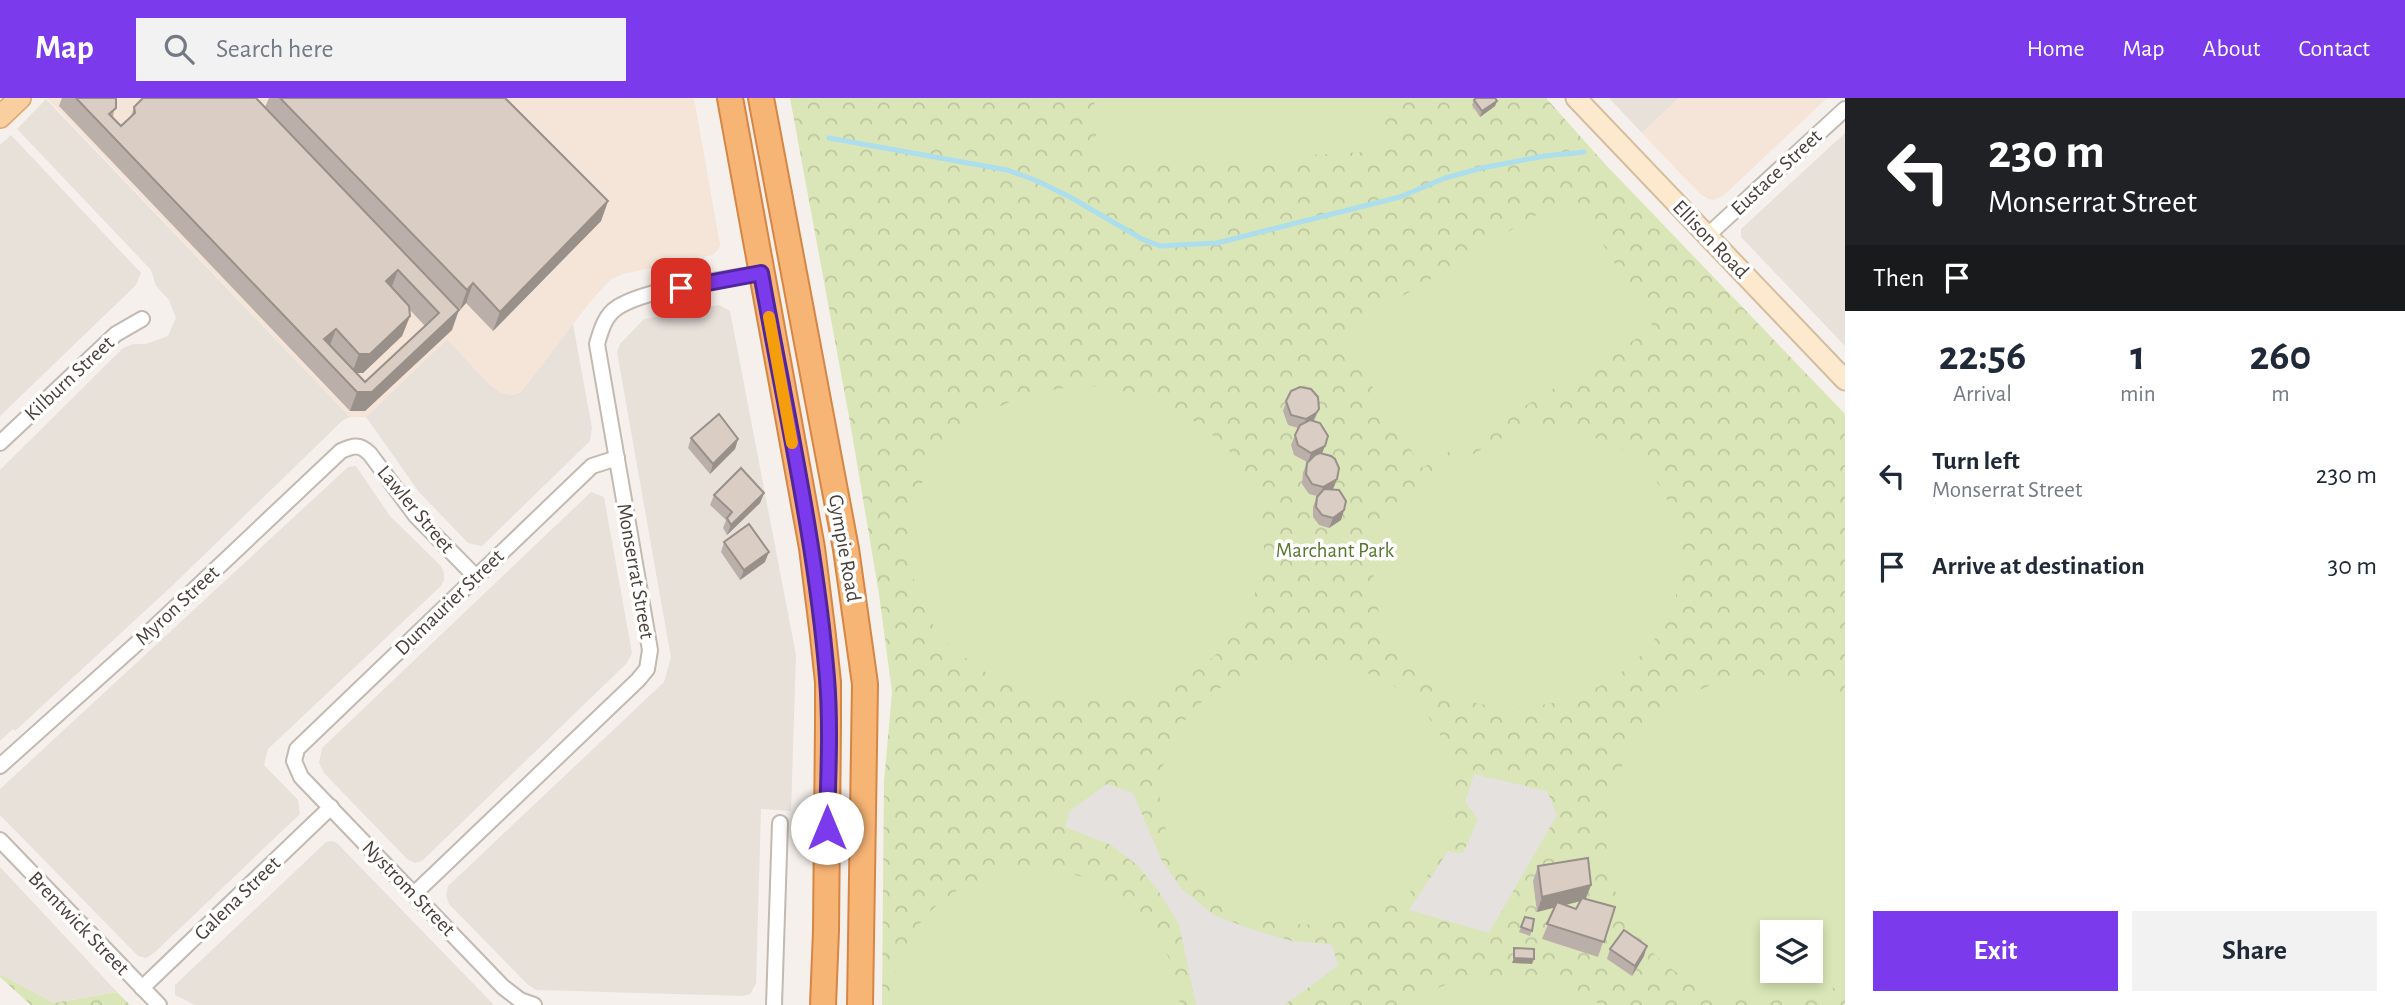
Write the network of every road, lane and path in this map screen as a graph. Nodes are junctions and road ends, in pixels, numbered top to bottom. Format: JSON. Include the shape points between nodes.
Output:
{"nodes":[{"id":1,"x":20,"y":98,"type":"edge"},
{"id":2,"x":730,"y":98,"type":"edge"},
{"id":3,"x":761,"y":98,"type":"edge"},
{"id":4,"x":1577,"y":98,"type":"edge"},
{"id":5,"x":1845,"y":109,"type":"edge"},
{"id":6,"x":0,"y":117,"type":"edge"},
{"id":7,"x":1708,"y":235,"type":"junction"},
{"id":8,"x":761,"y":273,"type":"junction"},
{"id":9,"x":142,"y":319,"type":"dead end"},
{"id":10,"x":1845,"y":380,"type":"edge"},
{"id":11,"x":0,"y":443,"type":"edge"},
{"id":12,"x":355,"y":445,"type":"joint"},
{"id":13,"x":617,"y":458,"type":"junction"},
{"id":14,"x":475,"y":577,"type":"junction"},
{"id":15,"x":293,"y":761,"type":"joint"},
{"id":16,"x":0,"y":766,"type":"edge"},
{"id":17,"x":331,"y":807,"type":"junction"},
{"id":18,"x":780,"y":823,"type":"dead end"},
{"id":19,"x":0,"y":840,"type":"edge"},
{"id":20,"x":414,"y":894,"type":"junction"},
{"id":21,"x":142,"y":988,"type":"junction"},
{"id":22,"x":159,"y":1005,"type":"edge"},
{"id":23,"x":534,"y":1005,"type":"edge"},
{"id":24,"x":774,"y":1005,"type":"edge"},
{"id":25,"x":823,"y":1005,"type":"edge"},
{"id":26,"x":860,"y":1005,"type":"edge"}],
"edges":[{"from":1,"to":6,"type":"main road"},
{"from":2,"to":8,"type":"highway","name":"Gympie Road"},
{"from":3,"to":26,"type":"highway","name":"Gympie Road","via":[[846,549],[865,684]]},
{"from":4,"to":7,"type":"main road","name":"Ellison Road"},
{"from":5,"to":7,"type":"street","name":"Eustace Street"},
{"from":7,"to":10,"type":"main road","name":"Ellison Road"},
{"from":8,"to":13,"type":"street","name":"Monserrat Street","via":[[641,297],[616,308],[603,324],[597,344]]},
{"from":8,"to":25,"type":"highway","name":"Gympie Road","via":[[812,548],[828,682]]},
{"from":9,"to":11,"type":"street","name":"Kilburn Street","via":[[116,334]]},
{"from":12,"to":14,"type":"street","name":"Lawler Street","via":[[370,454],[416,516]]},
{"from":12,"to":16,"type":"street","name":"Myron Street","via":[[341,450]]},
{"from":13,"to":14,"type":"street","name":"Dumaurier Street","via":[[592,466]]},
{"from":13,"to":20,"type":"street","name":"Monserrat Street","via":[[650,650],[647,669]]},
{"from":14,"to":15,"type":"street","name":"Dumaurier Street","via":[[297,749]]},
{"from":15,"to":17,"type":"street","name":"Nystrom Street","via":[[301,777]]},
{"from":17,"to":20,"type":"street","name":"Nystrom Street"},
{"from":17,"to":21,"type":"street","name":"Galena Street"},
{"from":18,"to":24,"type":"street"},
{"from":19,"to":21,"type":"street","name":"Brentwick Street"},
{"from":20,"to":23,"type":"street","name":"Nystrom Street","via":[[503,987]]},
{"from":21,"to":22,"type":"street","name":"Brentwick Street"}]}
